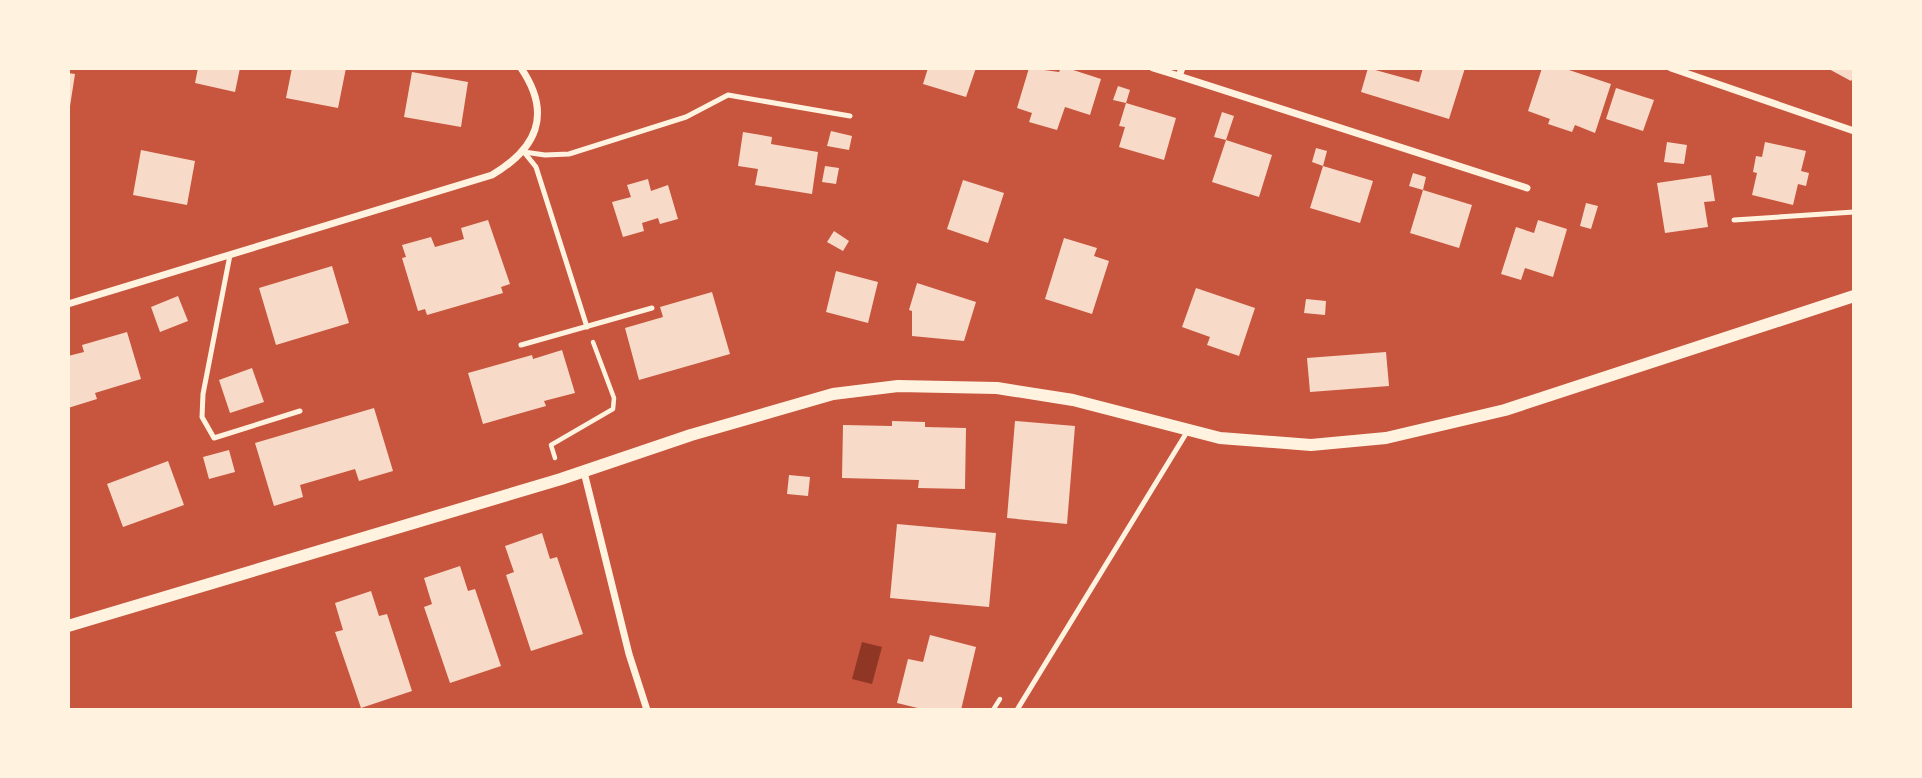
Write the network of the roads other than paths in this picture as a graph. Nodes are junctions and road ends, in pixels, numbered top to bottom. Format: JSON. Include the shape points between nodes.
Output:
{"nodes":[{"id":1,"x":521,"y":68,"type":"edge"},
{"id":2,"x":1153,"y":68,"type":"edge"},
{"id":3,"x":1671,"y":68,"type":"edge"},
{"id":4,"x":1180,"y":72,"type":"edge"},
{"id":5,"x":850,"y":116,"type":"dead end"},
{"id":6,"x":1854,"y":131,"type":"edge"},
{"id":7,"x":524,"y":152,"type":"junction"},
{"id":8,"x":1527,"y":188,"type":"dead end"},
{"id":9,"x":1854,"y":212,"type":"edge"},
{"id":10,"x":1734,"y":220,"type":"dead end"},
{"id":11,"x":230,"y":255,"type":"junction"},
{"id":12,"x":1854,"y":296,"type":"edge"},
{"id":13,"x":68,"y":304,"type":"edge"},
{"id":14,"x":652,"y":308,"type":"dead end"},
{"id":15,"x":587,"y":327,"type":"junction"},
{"id":16,"x":521,"y":345,"type":"dead end"},
{"id":17,"x":300,"y":411,"type":"dead end"},
{"id":18,"x":1188,"y":431,"type":"junction"},
{"id":19,"x":584,"y":472,"type":"junction"},
{"id":20,"x":68,"y":626,"type":"edge"},
{"id":21,"x":647,"y":710,"type":"edge"},
{"id":22,"x":1017,"y":710,"type":"edge"}],
"edges":[{"from":1,"to":7,"type":"street","via":[[534,94],[537,117]]},
{"from":2,"to":4,"type":"street"},
{"from":3,"to":6,"type":"street"},
{"from":4,"to":8,"type":"street"},
{"from":5,"to":7,"type":"lane","via":[[728,95],[686,117],[569,154]]},
{"from":7,"to":11,"type":"street","via":[[492,175]]},
{"from":7,"to":15,"type":"lane","via":[[536,167]]},
{"from":9,"to":10,"type":"lane"},
{"from":11,"to":13,"type":"street"},
{"from":11,"to":17,"type":"lane","via":[[202,417],[214,438]]},
{"from":12,"to":18,"type":"street","via":[[1545,397],[1420,432],[1311,445],[1220,439]]},
{"from":14,"to":15,"type":"lane"},
{"from":15,"to":16,"type":"lane"},
{"from":18,"to":19,"type":"street","via":[[1035,393],[898,386],[796,403]]},
{"from":18,"to":22,"type":"lane"},
{"from":19,"to":20,"type":"street"},
{"from":19,"to":21,"type":"street"}]}
